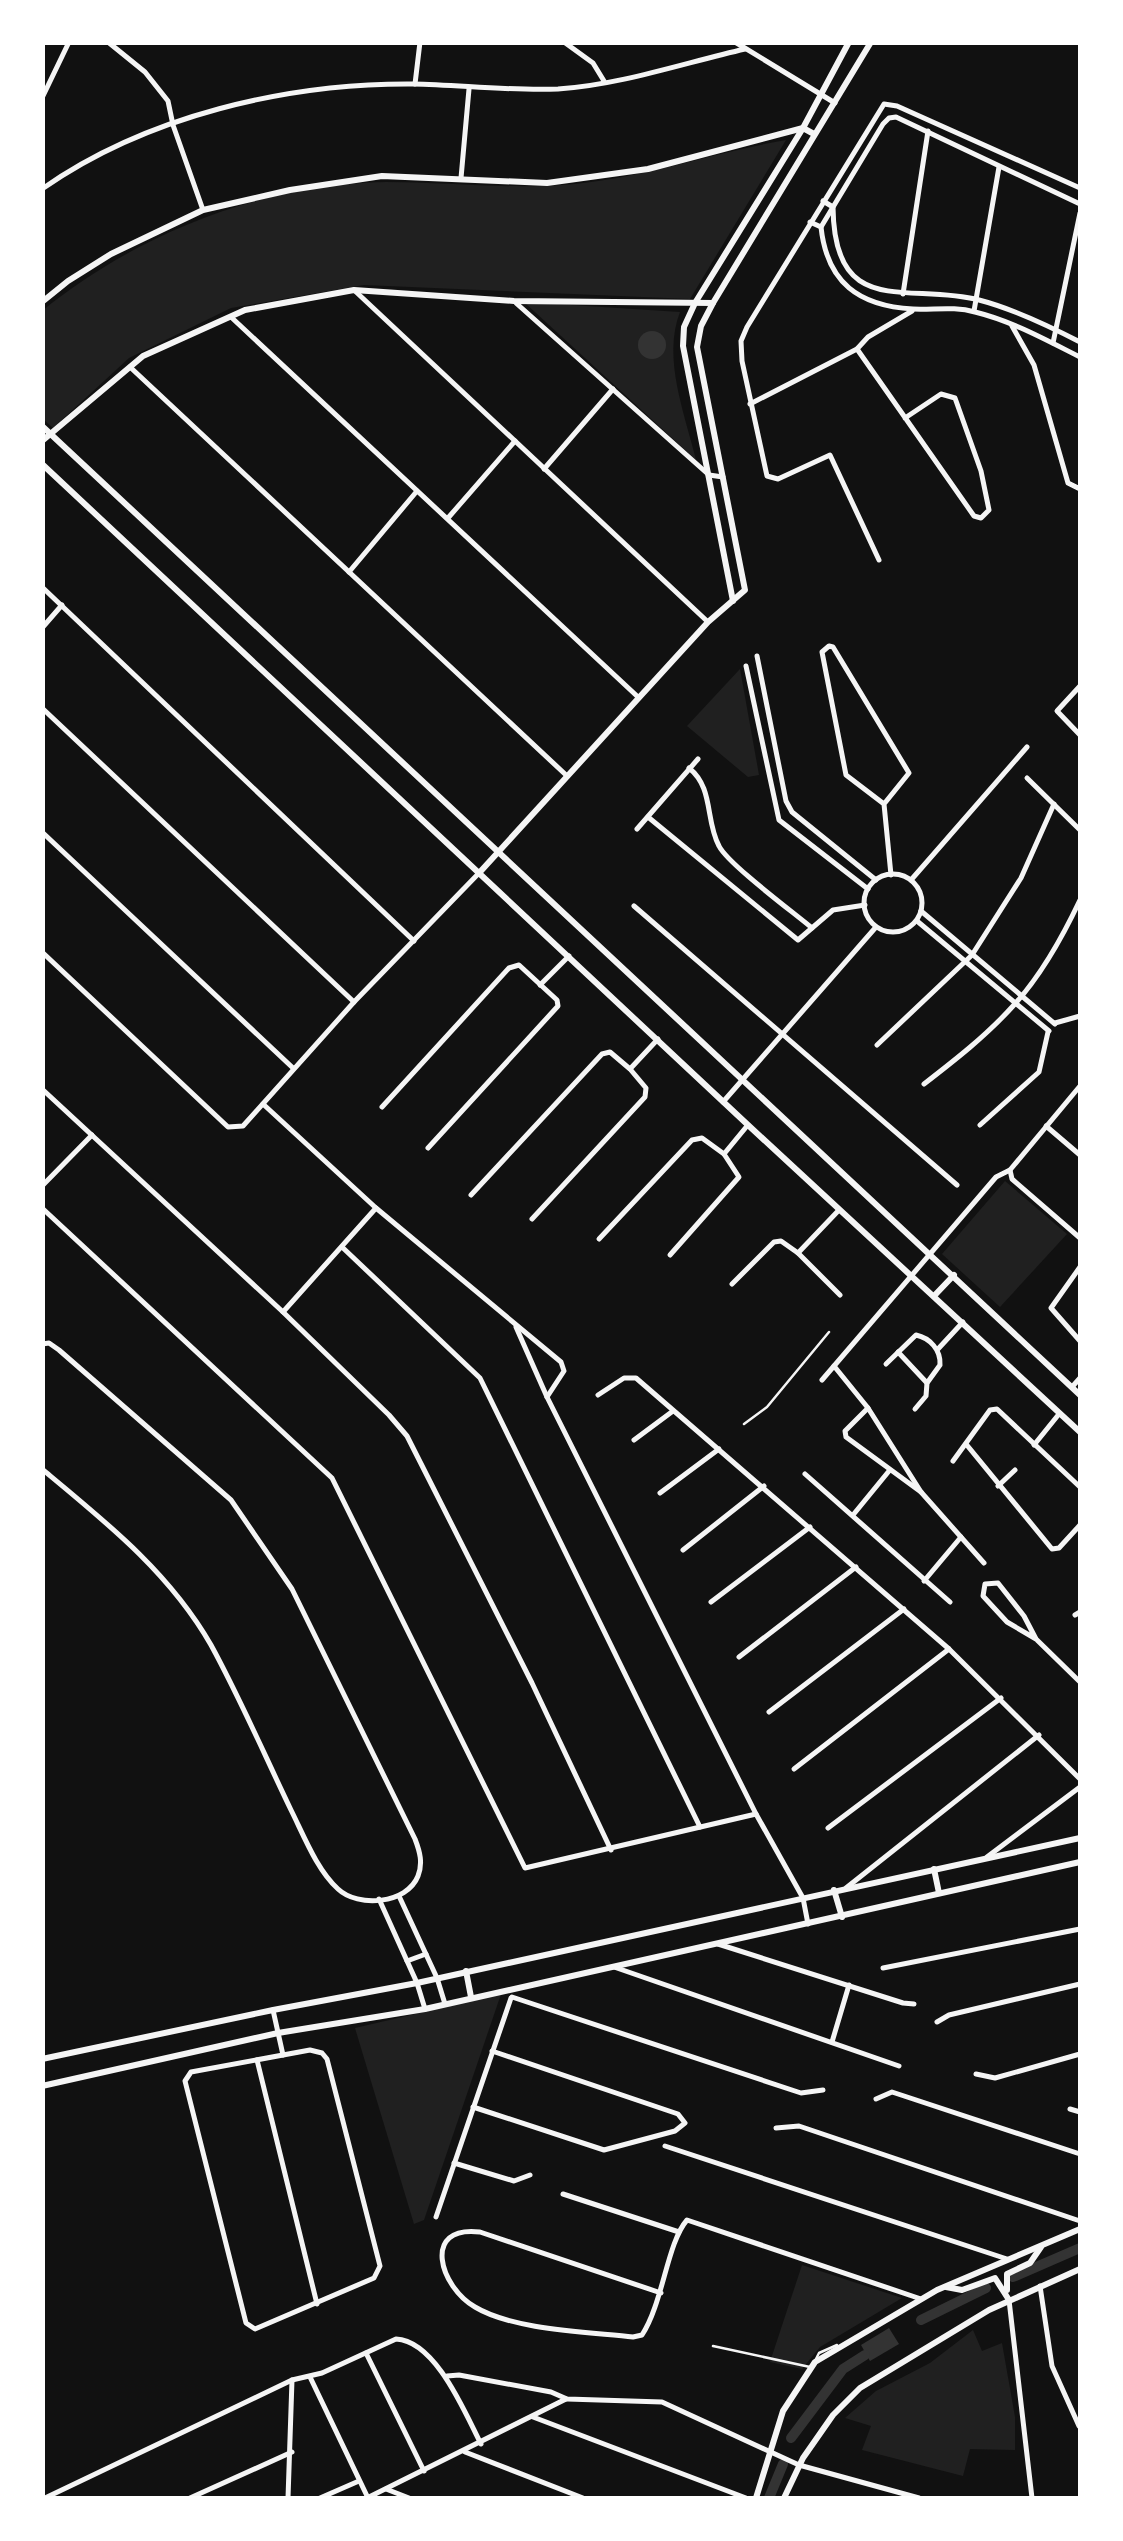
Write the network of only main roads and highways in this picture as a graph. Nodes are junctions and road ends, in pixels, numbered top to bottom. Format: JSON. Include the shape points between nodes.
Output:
{"nodes":[{"id":1,"x":870,"y":42,"type":"edge"},
{"id":2,"x":848,"y":44,"type":"edge"},
{"id":3,"x":862,"y":57,"type":"junction"},
{"id":4,"x":803,"y":128,"type":"junction"},
{"id":5,"x":814,"y":134,"type":"junction"},
{"id":6,"x":42,"y":302,"type":"edge"},
{"id":7,"x":696,"y":303,"type":"junction"},
{"id":8,"x":713,"y":303,"type":"junction"},
{"id":9,"x":42,"y":426,"type":"edge"},
{"id":10,"x":50,"y":434,"type":"junction"},
{"id":11,"x":42,"y":442,"type":"edge"},
{"id":12,"x":42,"y":464,"type":"edge"},
{"id":13,"x":733,"y":602,"type":"junction"},
{"id":14,"x":499,"y":852,"type":"junction"},
{"id":15,"x":480,"y":872,"type":"junction"},
{"id":16,"x":954,"y":1274,"type":"junction"},
{"id":17,"x":934,"y":1296,"type":"junction"},
{"id":18,"x":1080,"y":1395,"type":"edge"},
{"id":19,"x":1080,"y":1432,"type":"edge"},
{"id":20,"x":1080,"y":1838,"type":"edge"},
{"id":21,"x":1080,"y":1862,"type":"edge"},
{"id":22,"x":934,"y":1869,"type":"junction"},
{"id":23,"x":834,"y":1890,"type":"junction"},
{"id":24,"x":939,"y":1893,"type":"junction"},
{"id":25,"x":842,"y":1918,"type":"junction"},
{"id":26,"x":466,"y":1970,"type":"junction"},
{"id":27,"x":471,"y":1998,"type":"junction"},
{"id":28,"x":42,"y":2059,"type":"edge"},
{"id":29,"x":42,"y":2086,"type":"edge"},
{"id":30,"x":1080,"y":2225,"type":"edge"},
{"id":31,"x":1042,"y":2246,"type":"junction"},
{"id":32,"x":1080,"y":2270,"type":"edge"},
{"id":33,"x":945,"y":2286,"type":"junction"},
{"id":34,"x":1009,"y":2300,"type":"junction"},
{"id":35,"x":756,"y":2498,"type":"edge"},
{"id":36,"x":784,"y":2498,"type":"edge"}],
"edges":[{"from":1,"to":3,"type":"main road"},
{"from":2,"to":3,"type":"main road"},
{"from":2,"to":4,"type":"main road"},
{"from":3,"to":5,"type":"main road"},
{"from":4,"to":5,"type":"main road"},
{"from":4,"to":6,"type":"main road","via":[[648,169],[547,183],[382,176],[290,190],[203,210],[111,254]]},
{"from":4,"to":7,"type":"main road"},
{"from":5,"to":8,"type":"main road"},
{"from":7,"to":8,"type":"main road"},
{"from":7,"to":10,"type":"main road","via":[[354,290],[230,316],[178,338],[129,366]]},
{"from":7,"to":13,"type":"main road","via":[[683,346]]},
{"from":8,"to":13,"type":"main road","via":[[697,347],[745,590]]},
{"from":9,"to":10,"type":"main road"},
{"from":10,"to":11,"type":"main road"},
{"from":10,"to":14,"type":"main road"},
{"from":12,"to":15,"type":"main road"},
{"from":13,"to":14,"type":"main road"},
{"from":14,"to":15,"type":"main road"},
{"from":14,"to":16,"type":"main road"},
{"from":15,"to":17,"type":"main road"},
{"from":16,"to":17,"type":"main road"},
{"from":16,"to":18,"type":"main road"},
{"from":17,"to":19,"type":"main road"},
{"from":20,"to":22,"type":"main road"},
{"from":21,"to":24,"type":"main road"},
{"from":22,"to":23,"type":"main road"},
{"from":22,"to":24,"type":"main road"},
{"from":23,"to":25,"type":"main road"},
{"from":23,"to":26,"type":"main road"},
{"from":24,"to":25,"type":"main road"},
{"from":25,"to":27,"type":"main road"},
{"from":26,"to":27,"type":"main road"},
{"from":26,"to":28,"type":"main road"},
{"from":27,"to":29,"type":"main road"},
{"from":30,"to":31,"type":"main road"},
{"from":31,"to":33,"type":"main road"},
{"from":31,"to":34,"type":"main road","via":[[1030,2263],[1006,2276]]},
{"from":32,"to":34,"type":"main road"},
{"from":33,"to":34,"type":"main road","via":[[962,2290],[995,2278]]},
{"from":33,"to":35,"type":"main road","via":[[814,2365],[784,2411]]},
{"from":34,"to":36,"type":"main road","via":[[860,2388],[796,2463]]}]}
